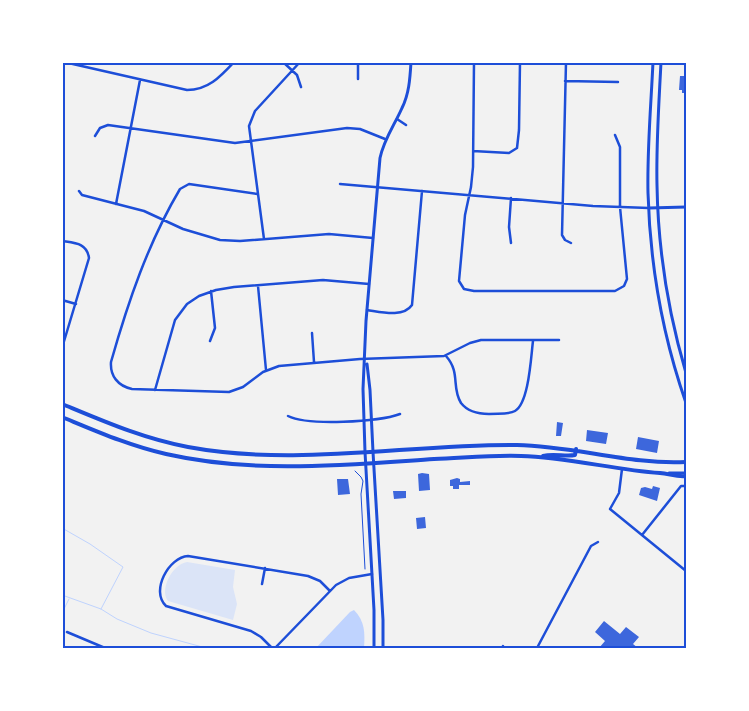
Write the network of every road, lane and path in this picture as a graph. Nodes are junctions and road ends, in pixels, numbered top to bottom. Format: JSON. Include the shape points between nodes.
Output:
{"nodes":[{"id":1,"x":64,"y":62,"type":"edge"},
{"id":2,"x":234,"y":62,"type":"edge"},
{"id":3,"x":283,"y":62,"type":"edge"},
{"id":4,"x":300,"y":62,"type":"edge"},
{"id":5,"x":358,"y":62,"type":"edge"},
{"id":6,"x":410,"y":62,"type":"edge"},
{"id":7,"x":474,"y":62,"type":"edge"},
{"id":8,"x":520,"y":62,"type":"edge"},
{"id":9,"x":566,"y":62,"type":"edge"},
{"id":10,"x":653,"y":62,"type":"edge"},
{"id":11,"x":661,"y":62,"type":"edge"},
{"id":12,"x":292,"y":71,"type":"junction"},
{"id":13,"x":358,"y":79,"type":"dead end"},
{"id":14,"x":140,"y":80,"type":"junction"},
{"id":15,"x":565,"y":81,"type":"junction"},
{"id":16,"x":618,"y":82,"type":"dead end"},
{"id":17,"x":301,"y":87,"type":"dead end"},
{"id":18,"x":396,"y":119,"type":"junction"},
{"id":19,"x":406,"y":125,"type":"dead end"},
{"id":20,"x":131,"y":128,"type":"junction"},
{"id":21,"x":615,"y":135,"type":"dead end"},
{"id":22,"x":95,"y":136,"type":"dead end"},
{"id":23,"x":385,"y":139,"type":"junction"},
{"id":24,"x":250,"y":142,"type":"junction"},
{"id":25,"x":473,"y":151,"type":"junction"},
{"id":26,"x":340,"y":184,"type":"dead end"},
{"id":27,"x":377,"y":187,"type":"junction"},
{"id":28,"x":79,"y":191,"type":"dead end"},
{"id":29,"x":422,"y":191,"type":"junction"},
{"id":30,"x":257,"y":194,"type":"junction"},
{"id":31,"x":470,"y":195,"type":"junction"},
{"id":32,"x":511,"y":198,"type":"junction"},
{"id":33,"x":563,"y":203,"type":"junction"},
{"id":34,"x":116,"y":204,"type":"junction"},
{"id":35,"x":620,"y":207,"type":"junction"},
{"id":36,"x":686,"y":207,"type":"edge"},
{"id":37,"x":649,"y":208,"type":"junction"},
{"id":38,"x":658,"y":209,"type":"junction"},
{"id":39,"x":164,"y":220,"type":"junction"},
{"id":40,"x":373,"y":238,"type":"junction"},
{"id":41,"x":264,"y":239,"type":"junction"},
{"id":42,"x":62,"y":241,"type":"edge"},
{"id":43,"x":511,"y":243,"type":"dead end"},
{"id":44,"x":571,"y":243,"type":"dead end"},
{"id":45,"x":369,"y":284,"type":"junction"},
{"id":46,"x":258,"y":286,"type":"junction"},
{"id":47,"x":211,"y":291,"type":"junction"},
{"id":48,"x":62,"y":300,"type":"edge"},
{"id":49,"x":76,"y":304,"type":"junction"},
{"id":50,"x":367,"y":310,"type":"junction"},
{"id":51,"x":312,"y":333,"type":"dead end"},
{"id":52,"x":533,"y":340,"type":"junction"},
{"id":53,"x":559,"y":340,"type":"dead end"},
{"id":54,"x":210,"y":341,"type":"dead end"},
{"id":55,"x":62,"y":348,"type":"edge"},
{"id":56,"x":446,"y":356,"type":"junction"},
{"id":57,"x":366,"y":359,"type":"junction"},
{"id":58,"x":314,"y":362,"type":"junction"},
{"id":59,"x":266,"y":370,"type":"junction"},
{"id":60,"x":686,"y":373,"type":"edge"},
{"id":61,"x":155,"y":390,"type":"junction"},
{"id":62,"x":686,"y":403,"type":"edge"},
{"id":63,"x":62,"y":404,"type":"edge"},
{"id":64,"x":400,"y":414,"type":"dead end"},
{"id":65,"x":288,"y":416,"type":"dead end"},
{"id":66,"x":62,"y":417,"type":"edge"},
{"id":67,"x":364,"y":420,"type":"junction"},
{"id":68,"x":371,"y":420,"type":"junction"},
{"id":69,"x":576,"y":450,"type":"junction"},
{"id":70,"x":365,"y":452,"type":"junction"},
{"id":71,"x":372,"y":452,"type":"junction"},
{"id":72,"x":536,"y":457,"type":"junction"},
{"id":73,"x":686,"y":462,"type":"edge"},
{"id":74,"x":373,"y":463,"type":"junction"},
{"id":75,"x":366,"y":464,"type":"junction"},
{"id":76,"x":622,"y":469,"type":"junction"},
{"id":77,"x":356,"y":471,"type":"dead end"},
{"id":78,"x":686,"y":474,"type":"edge"},
{"id":79,"x":686,"y":486,"type":"edge"},
{"id":80,"x":642,"y":535,"type":"junction"},
{"id":81,"x":598,"y":542,"type":"dead end"},
{"id":82,"x":265,"y":568,"type":"junction"},
{"id":83,"x":365,"y":569,"type":"dead end"},
{"id":84,"x":686,"y":571,"type":"edge"},
{"id":85,"x":372,"y":574,"type":"junction"},
{"id":86,"x":262,"y":584,"type":"dead end"},
{"id":87,"x":330,"y":591,"type":"junction"},
{"id":88,"x":67,"y":632,"type":"dead end"},
{"id":89,"x":105,"y":648,"type":"edge"},
{"id":90,"x":273,"y":648,"type":"edge"},
{"id":91,"x":374,"y":648,"type":"edge"},
{"id":92,"x":383,"y":648,"type":"edge"},
{"id":93,"x":537,"y":648,"type":"edge"}],
"edges":[{"from":1,"to":14,"type":"street"},
{"from":2,"to":14,"type":"street","via":[[213,83],[194,90]]},
{"from":3,"to":12,"type":"street"},
{"from":4,"to":12,"type":"street"},
{"from":5,"to":13,"type":"street"},
{"from":6,"to":18,"type":"main road","via":[[408,91]]},
{"from":7,"to":25,"type":"street"},
{"from":8,"to":25,"type":"street","via":[[517,148],[509,153]]},
{"from":9,"to":15,"type":"street"},
{"from":10,"to":37,"type":"main road"},
{"from":11,"to":38,"type":"main road"},
{"from":12,"to":17,"type":"street","via":[[299,78]]},
{"from":12,"to":24,"type":"street","via":[[252,116]]},
{"from":14,"to":20,"type":"street"},
{"from":15,"to":16,"type":"street"},
{"from":15,"to":33,"type":"street"},
{"from":18,"to":19,"type":"street"},
{"from":18,"to":23,"type":"main road"},
{"from":20,"to":22,"type":"street","via":[[106,126],[100,128]]},
{"from":20,"to":24,"type":"street","via":[[236,143]]},
{"from":20,"to":34,"type":"street"},
{"from":21,"to":35,"type":"street","via":[[620,147]]},
{"from":23,"to":24,"type":"street","via":[[360,129],[347,128]]},
{"from":23,"to":27,"type":"main road"},
{"from":24,"to":30,"type":"street"},
{"from":25,"to":31,"type":"street"},
{"from":26,"to":27,"type":"street"},
{"from":27,"to":29,"type":"street"},
{"from":27,"to":40,"type":"main road"},
{"from":28,"to":34,"type":"street","via":[[82,196]]},
{"from":29,"to":31,"type":"street"},
{"from":29,"to":50,"type":"street","via":[[412,304],[407,311],[399,313]]},
{"from":30,"to":39,"type":"street","via":[[186,185]]},
{"from":30,"to":41,"type":"street"},
{"from":31,"to":32,"type":"street"},
{"from":31,"to":35,"type":"street","via":[[459,280],[464,289],[474,291],[619,290],[626,279]]},
{"from":32,"to":33,"type":"street"},
{"from":32,"to":43,"type":"street","via":[[508,227]]},
{"from":33,"to":35,"type":"street"},
{"from":33,"to":44,"type":"street","via":[[562,236]]},
{"from":34,"to":39,"type":"street"},
{"from":35,"to":37,"type":"street"},
{"from":36,"to":38,"type":"main road"},
{"from":37,"to":38,"type":"main road"},
{"from":37,"to":62,"type":"main road","via":[[660,297]]},
{"from":38,"to":60,"type":"main road","via":[[668,300]]},
{"from":39,"to":41,"type":"street","via":[[211,238]]},
{"from":39,"to":61,"type":"street","via":[[134,288],[111,362],[113,376],[122,386]]},
{"from":40,"to":41,"type":"street","via":[[329,234]]},
{"from":40,"to":45,"type":"main road"},
{"from":42,"to":49,"type":"street","via":[[83,246],[88,254]]},
{"from":45,"to":46,"type":"street","via":[[322,280]]},
{"from":45,"to":50,"type":"main road"},
{"from":46,"to":47,"type":"street"},
{"from":46,"to":59,"type":"street"},
{"from":47,"to":54,"type":"street","via":[[215,328]]},
{"from":47,"to":61,"type":"street","via":[[192,300],[178,314]]},
{"from":48,"to":49,"type":"street"},
{"from":49,"to":55,"type":"street"},
{"from":50,"to":57,"type":"main road"},
{"from":51,"to":58,"type":"street"},
{"from":52,"to":53,"type":"street"},
{"from":52,"to":56,"type":"street","via":[[476,341]]},
{"from":52,"to":56,"type":"street","via":[[525,399],[518,409],[510,413],[480,414],[467,409],[459,398],[455,372]]},
{"from":56,"to":57,"type":"street"},
{"from":57,"to":58,"type":"street"},
{"from":57,"to":67,"type":"main road"},
{"from":57,"to":68,"type":"main road"},
{"from":58,"to":59,"type":"street"},
{"from":59,"to":61,"type":"street","via":[[232,391]]},
{"from":63,"to":70,"type":"highway","via":[[130,431],[189,447],[265,454]]},
{"from":64,"to":68,"type":"street"},
{"from":65,"to":67,"type":"street","via":[[296,420]]},
{"from":66,"to":75,"type":"highway","via":[[148,449],[207,461],[304,467]]},
{"from":67,"to":68,"type":"street"},
{"from":67,"to":70,"type":"main road"},
{"from":68,"to":71,"type":"main road"},
{"from":69,"to":71,"type":"highway","via":[[485,445]]},
{"from":69,"to":72,"type":"highway","via":[[571,456],[551,454]]},
{"from":69,"to":73,"type":"highway","via":[[637,460]]},
{"from":70,"to":71,"type":"highway"},
{"from":70,"to":75,"type":"main road"},
{"from":71,"to":74,"type":"main road"},
{"from":72,"to":74,"type":"highway","via":[[485,456]]},
{"from":72,"to":76,"type":"highway"},
{"from":74,"to":75,"type":"highway"},
{"from":74,"to":92,"type":"main road"},
{"from":75,"to":85,"type":"main road"},
{"from":76,"to":78,"type":"highway","via":[[675,477]]},
{"from":76,"to":80,"type":"street","via":[[619,493],[610,509]]},
{"from":77,"to":83,"type":"path","via":[[363,481]]},
{"from":79,"to":80,"type":"street","via":[[681,486]]},
{"from":80,"to":84,"type":"street"},
{"from":81,"to":93,"type":"street","via":[[591,546]]},
{"from":82,"to":86,"type":"street"},
{"from":82,"to":87,"type":"street","via":[[308,576],[320,581]]},
{"from":82,"to":90,"type":"street","via":[[184,556],[173,562],[159,593],[169,607],[251,631]]},
{"from":85,"to":87,"type":"street","via":[[348,578]]},
{"from":85,"to":91,"type":"main road"},
{"from":87,"to":90,"type":"street"},
{"from":88,"to":89,"type":"street"}]}
